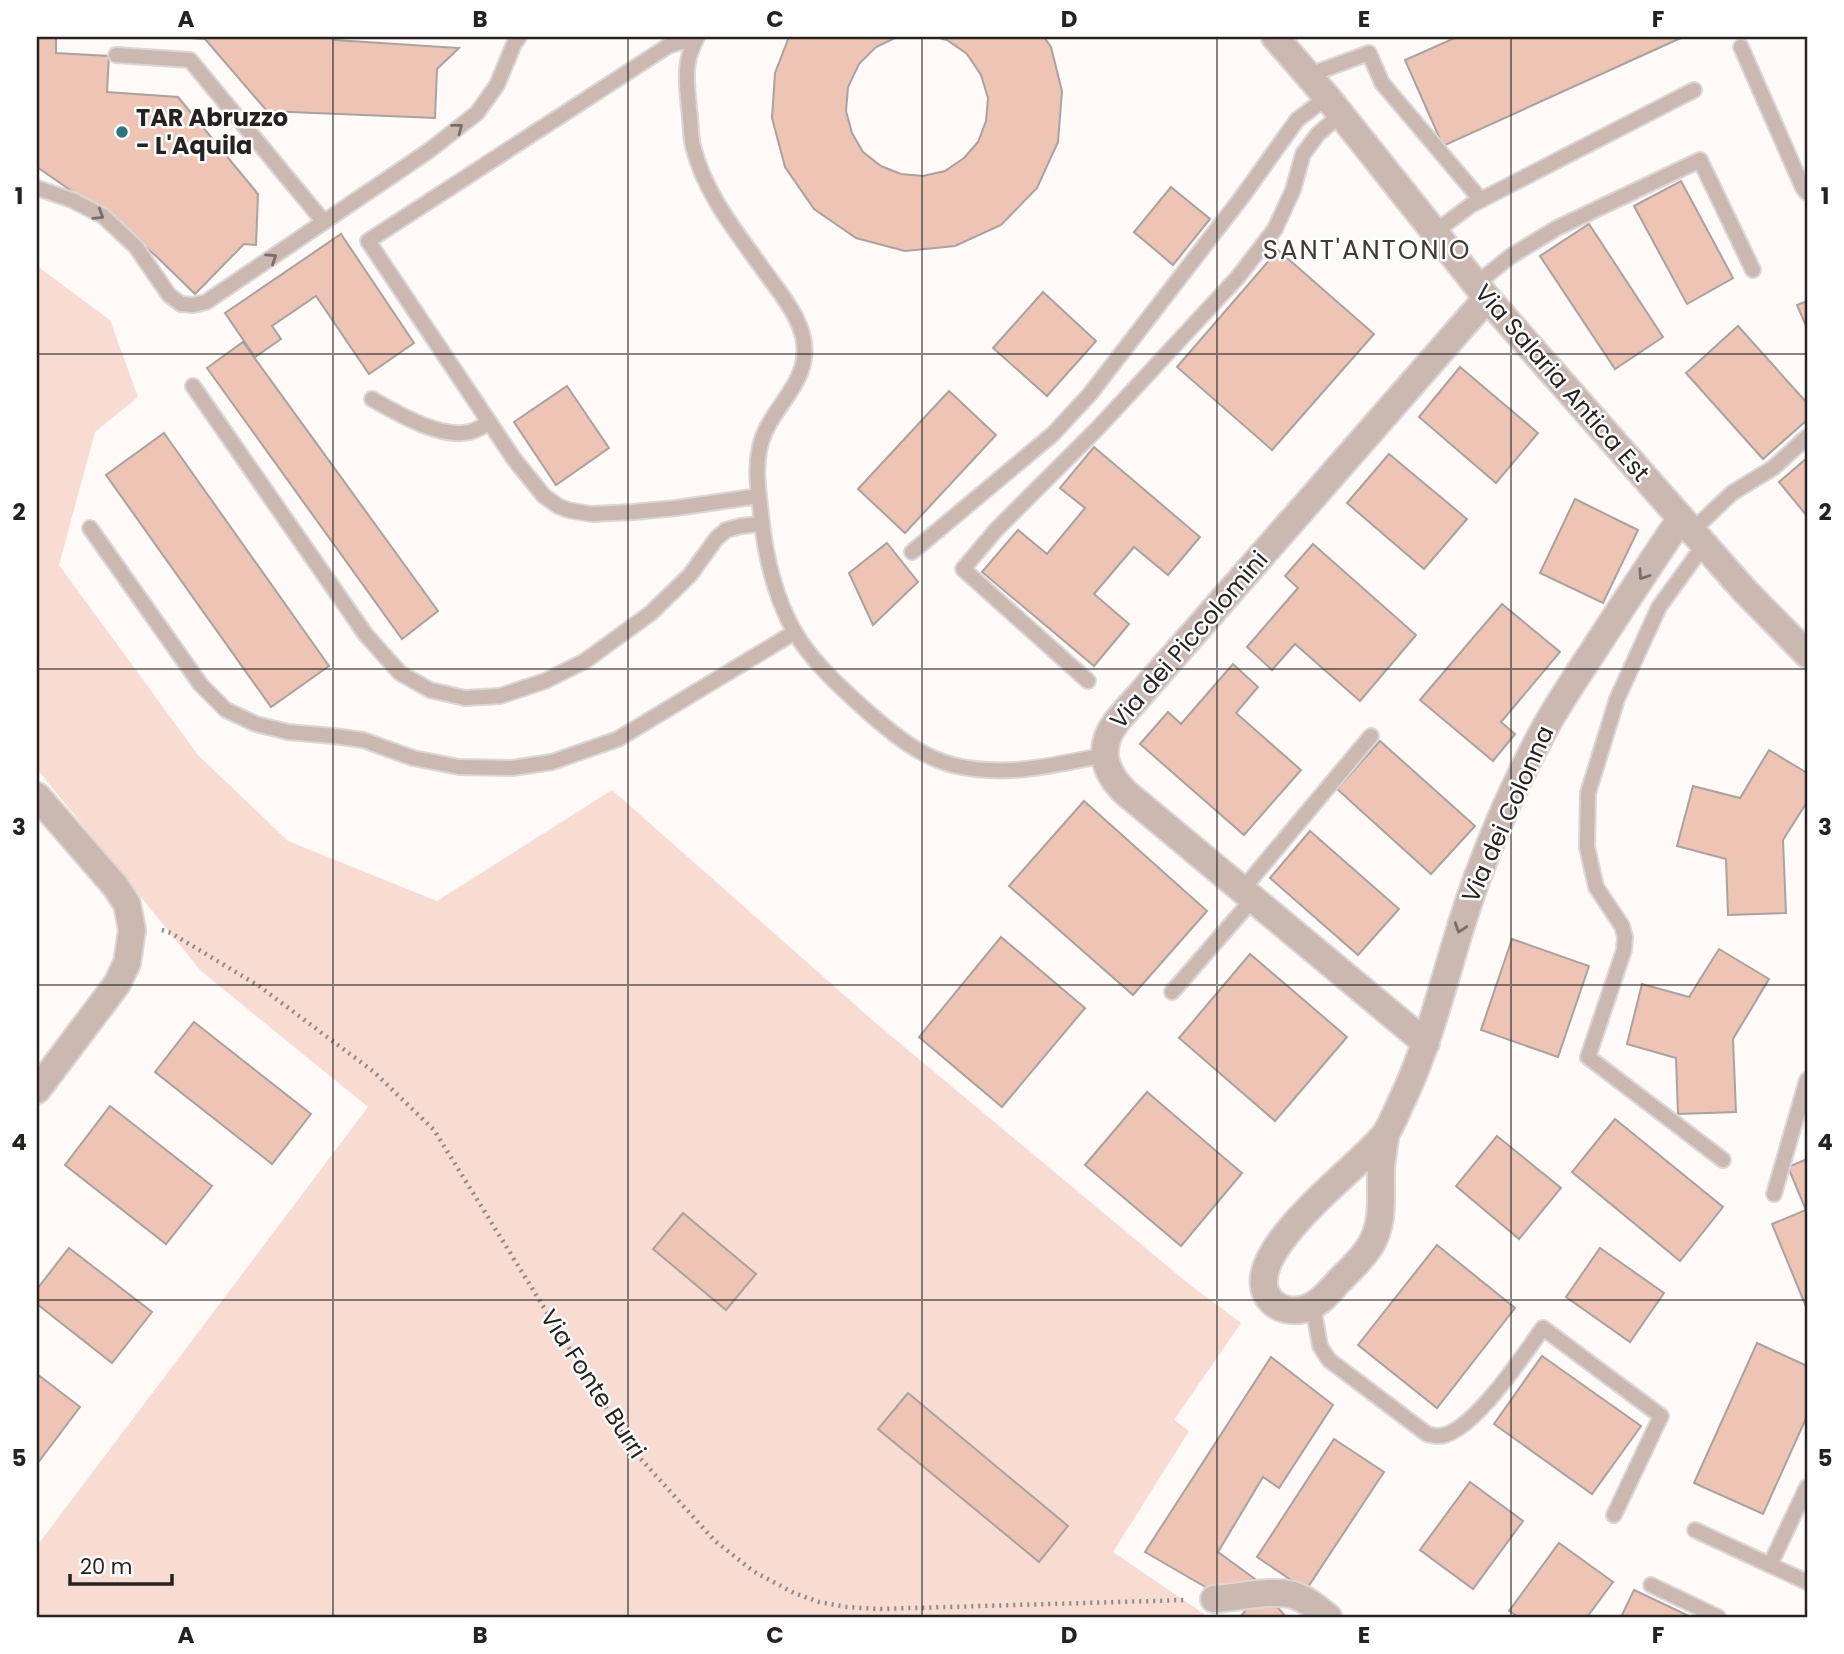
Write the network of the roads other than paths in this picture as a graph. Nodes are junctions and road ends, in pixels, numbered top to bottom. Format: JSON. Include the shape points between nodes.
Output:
{"nodes":[{"id":1,"x":519,"y":37,"type":"edge"},
{"id":2,"x":697,"y":37,"type":"edge"},
{"id":3,"x":1281,"y":38,"type":"edge"},
{"id":4,"x":1741,"y":47,"type":"dead end"},
{"id":5,"x":116,"y":55,"type":"dead end"},
{"id":6,"x":1309,"y":75,"type":"junction"},
{"id":7,"x":1694,"y":90,"type":"dead end"},
{"id":8,"x":1334,"y":105,"type":"junction"},
{"id":9,"x":37,"y":188,"type":"edge"},
{"id":10,"x":1807,"y":193,"type":"edge"},
{"id":11,"x":1481,"y":200,"type":"junction"},
{"id":12,"x":324,"y":222,"type":"junction"},
{"id":13,"x":1435,"y":232,"type":"junction"},
{"id":14,"x":1753,"y":270,"type":"dead end"},
{"id":15,"x":1482,"y":291,"type":"junction"},
{"id":16,"x":193,"y":386,"type":"dead end"},
{"id":17,"x":372,"y":399,"type":"dead end"},
{"id":18,"x":489,"y":424,"type":"junction"},
{"id":19,"x":1807,"y":437,"type":"edge"},
{"id":20,"x":759,"y":496,"type":"junction"},
{"id":21,"x":762,"y":524,"type":"junction"},
{"id":22,"x":90,"y":528,"type":"dead end"},
{"id":23,"x":1692,"y":531,"type":"junction"},
{"id":24,"x":912,"y":552,"type":"dead end"},
{"id":25,"x":795,"y":632,"type":"junction"},
{"id":26,"x":1807,"y":654,"type":"edge"},
{"id":27,"x":1088,"y":681,"type":"dead end"},
{"id":28,"x":1371,"y":736,"type":"dead end"},
{"id":29,"x":1105,"y":755,"type":"junction"},
{"id":30,"x":37,"y":796,"type":"edge"},
{"id":31,"x":1248,"y":895,"type":"junction"},
{"id":32,"x":1172,"y":992,"type":"dead end"},
{"id":33,"x":1426,"y":1042,"type":"junction"},
{"id":34,"x":1807,"y":1080,"type":"edge"},
{"id":35,"x":37,"y":1090,"type":"edge"},
{"id":36,"x":1386,"y":1133,"type":"junction"},
{"id":37,"x":1723,"y":1160,"type":"dead end"},
{"id":38,"x":1774,"y":1194,"type":"dead end"},
{"id":39,"x":1313,"y":1306,"type":"junction"},
{"id":40,"x":1807,"y":1487,"type":"edge"},
{"id":41,"x":1614,"y":1515,"type":"dead end"},
{"id":42,"x":1695,"y":1530,"type":"dead end"},
{"id":43,"x":1770,"y":1565,"type":"junction"},
{"id":44,"x":1807,"y":1582,"type":"edge"},
{"id":45,"x":1651,"y":1585,"type":"dead end"},
{"id":46,"x":1214,"y":1599,"type":"road end"},
{"id":47,"x":1328,"y":1617,"type":"edge"},
{"id":48,"x":1718,"y":1617,"type":"edge"}],
"edges":[{"from":12,"to":1,"type":"lane","one_way":true,"via":[[477,113],[497,85]]},
{"from":2,"to":18,"type":"lane","via":[[668,46],[368,241]]},
{"from":2,"to":20,"type":"lane","via":[[688,62],[688,97],[700,166],[734,230],[795,317],[806,351],[804,368],[766,429],[759,451]]},
{"from":3,"to":6,"type":"street","name":"Via Salaria Antica Est"},
{"from":4,"to":10,"type":"lane"},
{"from":5,"to":12,"type":"lane","via":[[190,60]]},
{"from":6,"to":8,"type":"street","name":"Via Salaria Antica Est"},
{"from":6,"to":11,"type":"lane","via":[[1369,54],[1382,83]]},
{"from":7,"to":11,"type":"lane"},
{"from":8,"to":13,"type":"street","name":"Via Salaria Antica Est"},
{"from":8,"to":24,"type":"lane","via":[[1297,120],[1072,414]]},
{"from":8,"to":27,"type":"lane","via":[[1303,154],[1275,229],[1238,276],[963,569]]},
{"from":9,"to":12,"type":"lane","one_way":true,"via":[[103,216],[136,247],[169,295],[181,304],[206,302]]},
{"from":11,"to":13,"type":"lane"},
{"from":13,"to":15,"type":"street","name":"Via Salaria Antica Est"},
{"from":14,"to":15,"type":"lane","via":[[1700,160],[1557,228],[1511,256]]},
{"from":15,"to":23,"type":"street","name":"Via Salaria Antica Est"},
{"from":15,"to":29,"type":"street","name":"Via dei Piccolomini","via":[[1117,721],[1107,736]]},
{"from":16,"to":21,"type":"lane","via":[[366,635],[400,673],[430,690],[465,698],[500,696],[585,661],[651,613],[726,530]]},
{"from":17,"to":18,"type":"lane","via":[[410,421],[450,433]]},
{"from":18,"to":20,"type":"lane","via":[[544,496],[568,510],[633,512]]},
{"from":19,"to":23,"type":"lane","via":[[1773,468],[1732,493]]},
{"from":20,"to":21,"type":"lane"},
{"from":21,"to":25,"type":"lane","via":[[776,589]]},
{"from":22,"to":25,"type":"lane","via":[[201,685],[226,710],[288,732],[363,740],[413,758],[459,767],[512,768],[552,762],[618,739]]},
{"from":23,"to":26,"type":"street","name":"Via Salaria Antica Est"},
{"from":23,"to":33,"type":"street","name":"Via dei Colonna","one_way":true,"via":[[1569,688],[1528,760],[1479,873]]},
{"from":23,"to":37,"type":"lane","via":[[1617,699],[1588,793],[1587,847],[1596,887],[1625,937],[1588,1057]]},
{"from":25,"to":29,"type":"lane","via":[[852,698],[898,737],[942,762],[1008,771]]},
{"from":28,"to":31,"type":"lane"},
{"from":29,"to":31,"type":"street","name":"Via dei Piccolomini","via":[[1108,772],[1118,786]]},
{"from":30,"to":35,"type":"street","via":[[116,887],[127,904],[132,930],[123,974]]},
{"from":31,"to":32,"type":"lane"},
{"from":31,"to":33,"type":"street","name":"Via dei Piccolomini"},
{"from":33,"to":36,"type":"street","name":"Via dei Colonna"},
{"from":34,"to":38,"type":"lane"},
{"from":36,"to":39,"type":"street","name":"Via dei Colonna","via":[[1376,1234],[1359,1259]]},
{"from":36,"to":39,"type":"street","name":"Via dei Colonna","via":[[1321,1196],[1268,1261],[1265,1288],[1269,1299],[1287,1310]]},
{"from":39,"to":41,"type":"lane","via":[[1320,1346],[1329,1360],[1427,1434],[1439,1436],[1462,1426],[1486,1405],[1543,1328],[1661,1416]]},
{"from":40,"to":43,"type":"lane"},
{"from":42,"to":43,"type":"lane"},
{"from":43,"to":44,"type":"lane"},
{"from":45,"to":48,"type":"lane"},
{"from":46,"to":47,"type":"street","via":[[1287,1593]]}]}
